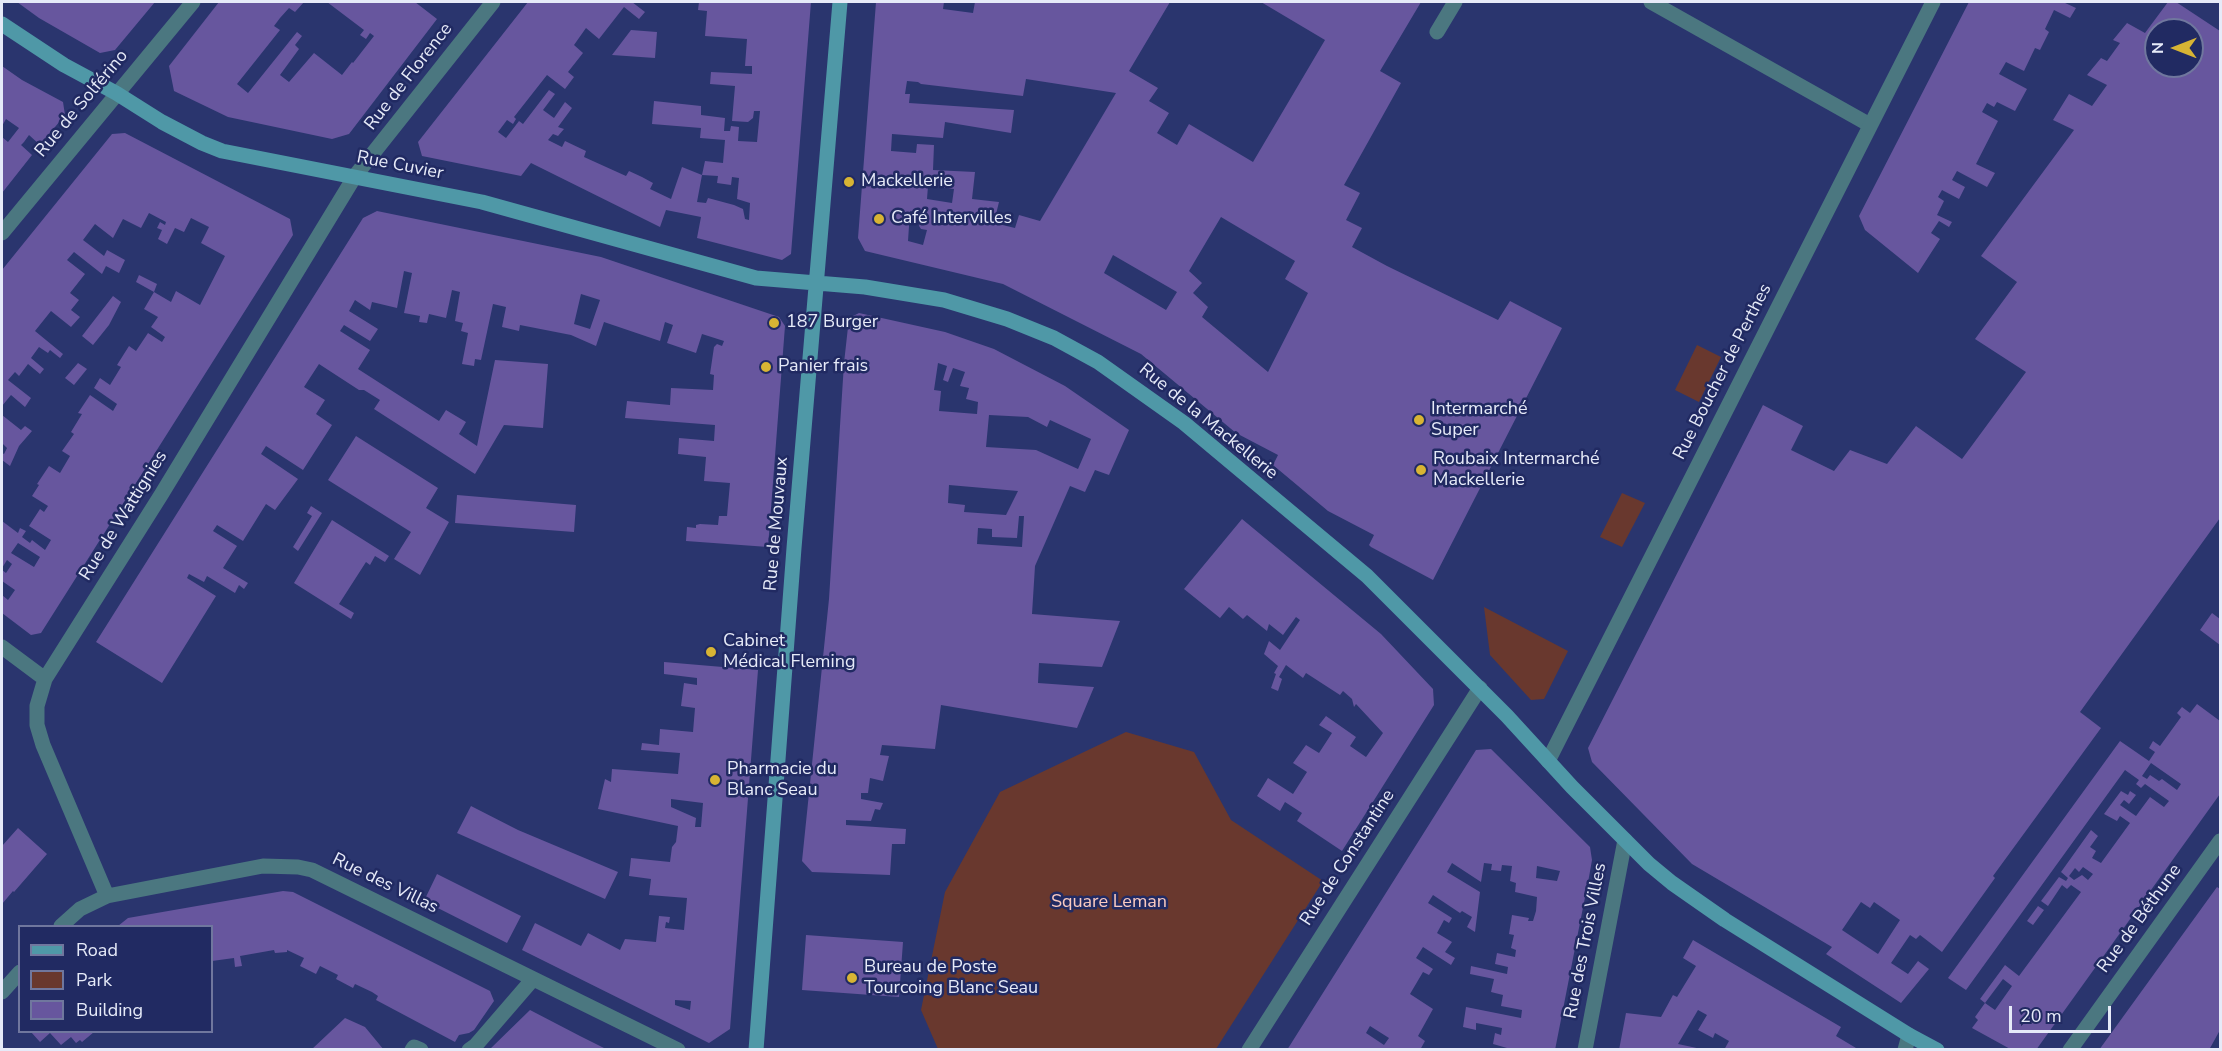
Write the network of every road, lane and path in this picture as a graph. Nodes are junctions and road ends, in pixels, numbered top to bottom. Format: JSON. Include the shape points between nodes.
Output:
{"nodes":[{"id":1,"x":192,"y":2,"type":"edge"},
{"id":2,"x":493,"y":2,"type":"edge"},
{"id":3,"x":840,"y":2,"type":"edge"},
{"id":4,"x":1455,"y":2,"type":"edge"},
{"id":5,"x":1651,"y":2,"type":"edge"},
{"id":6,"x":1933,"y":2,"type":"edge"},
{"id":7,"x":2,"y":24,"type":"edge"},
{"id":8,"x":1437,"y":32,"type":"dead end"},
{"id":9,"x":116,"y":93,"type":"junction"},
{"id":10,"x":1870,"y":125,"type":"junction"},
{"id":11,"x":355,"y":176,"type":"junction"},
{"id":12,"x":2,"y":233,"type":"edge"},
{"id":13,"x":817,"y":284,"type":"junction"},
{"id":14,"x":2,"y":647,"type":"edge"},
{"id":15,"x":45,"y":679,"type":"junction"},
{"id":16,"x":1480,"y":688,"type":"junction"},
{"id":17,"x":1548,"y":761,"type":"junction"},
{"id":18,"x":1625,"y":840,"type":"junction"},
{"id":19,"x":2220,"y":841,"type":"edge"},
{"id":20,"x":107,"y":896,"type":"junction"},
{"id":21,"x":63,"y":925,"type":"edge"},
{"id":22,"x":18,"y":974,"type":"edge"},
{"id":23,"x":534,"y":979,"type":"junction"},
{"id":24,"x":2,"y":992,"type":"edge"},
{"id":25,"x":1907,"y":1042,"type":"edge"},
{"id":26,"x":676,"y":1049,"type":"edge"},
{"id":27,"x":412,"y":1050,"type":"edge"},
{"id":28,"x":421,"y":1050,"type":"edge"},
{"id":29,"x":469,"y":1050,"type":"edge"},
{"id":30,"x":756,"y":1050,"type":"edge"},
{"id":31,"x":1249,"y":1050,"type":"edge"},
{"id":32,"x":1585,"y":1050,"type":"edge"},
{"id":33,"x":1937,"y":1050,"type":"edge"},
{"id":34,"x":2070,"y":1050,"type":"edge"}],
"edges":[{"from":1,"to":9,"type":"street","name":"Rue de Solférino"},
{"from":2,"to":11,"type":"street","name":"Rue de Florence"},
{"from":3,"to":13,"type":"street","name":"Rue de Mouvaux"},
{"from":4,"to":8,"type":"street"},
{"from":5,"to":10,"type":"street"},
{"from":6,"to":10,"type":"street","name":"Rue Boucher de Perthes"},
{"from":7,"to":9,"type":"street","name":"Rue Cuvier"},
{"from":9,"to":11,"type":"street","name":"Rue Cuvier","via":[[180,132],[222,151]]},
{"from":9,"to":12,"type":"street","name":"Rue de Solférino"},
{"from":10,"to":17,"type":"street","name":"Rue Boucher de Perthes"},
{"from":11,"to":13,"type":"street","name":"Rue Cuvier","via":[[482,202],[742,275]]},
{"from":11,"to":15,"type":"street","name":"Rue de Wattignies"},
{"from":13,"to":16,"type":"street","name":"Rue de la Mackellerie","via":[[919,294],[967,305],[1054,339],[1098,362],[1184,423],[1367,576]]},
{"from":13,"to":30,"type":"street","name":"Rue de Mouvaux"},
{"from":14,"to":15,"type":"street"},
{"from":15,"to":20,"type":"street","name":"Rue de Wattignies","via":[[38,706],[43,745]]},
{"from":16,"to":17,"type":"street","name":"Rue de la Mackellerie"},
{"from":16,"to":31,"type":"street","name":"Rue de Constantine"},
{"from":17,"to":18,"type":"street","name":"Rue de la Mackellerie"},
{"from":18,"to":25,"type":"street","name":"Rue de la Mackellerie","via":[[1694,900]]},
{"from":18,"to":32,"type":"street","name":"Rue des Trois Villes"},
{"from":19,"to":34,"type":"street","name":"Rue de Béthune"},
{"from":20,"to":21,"type":"street","name":"Rue des Villas","via":[[80,909]]},
{"from":20,"to":23,"type":"street","name":"Rue des Villas","via":[[263,866],[298,867],[312,870]]},
{"from":22,"to":24,"type":"street"},
{"from":23,"to":26,"type":"street","name":"Rue des Villas"},
{"from":23,"to":29,"type":"street"},
{"from":25,"to":33,"type":"street","name":"Rue de la Mackellerie"},
{"from":27,"to":28,"type":"street"}]}
